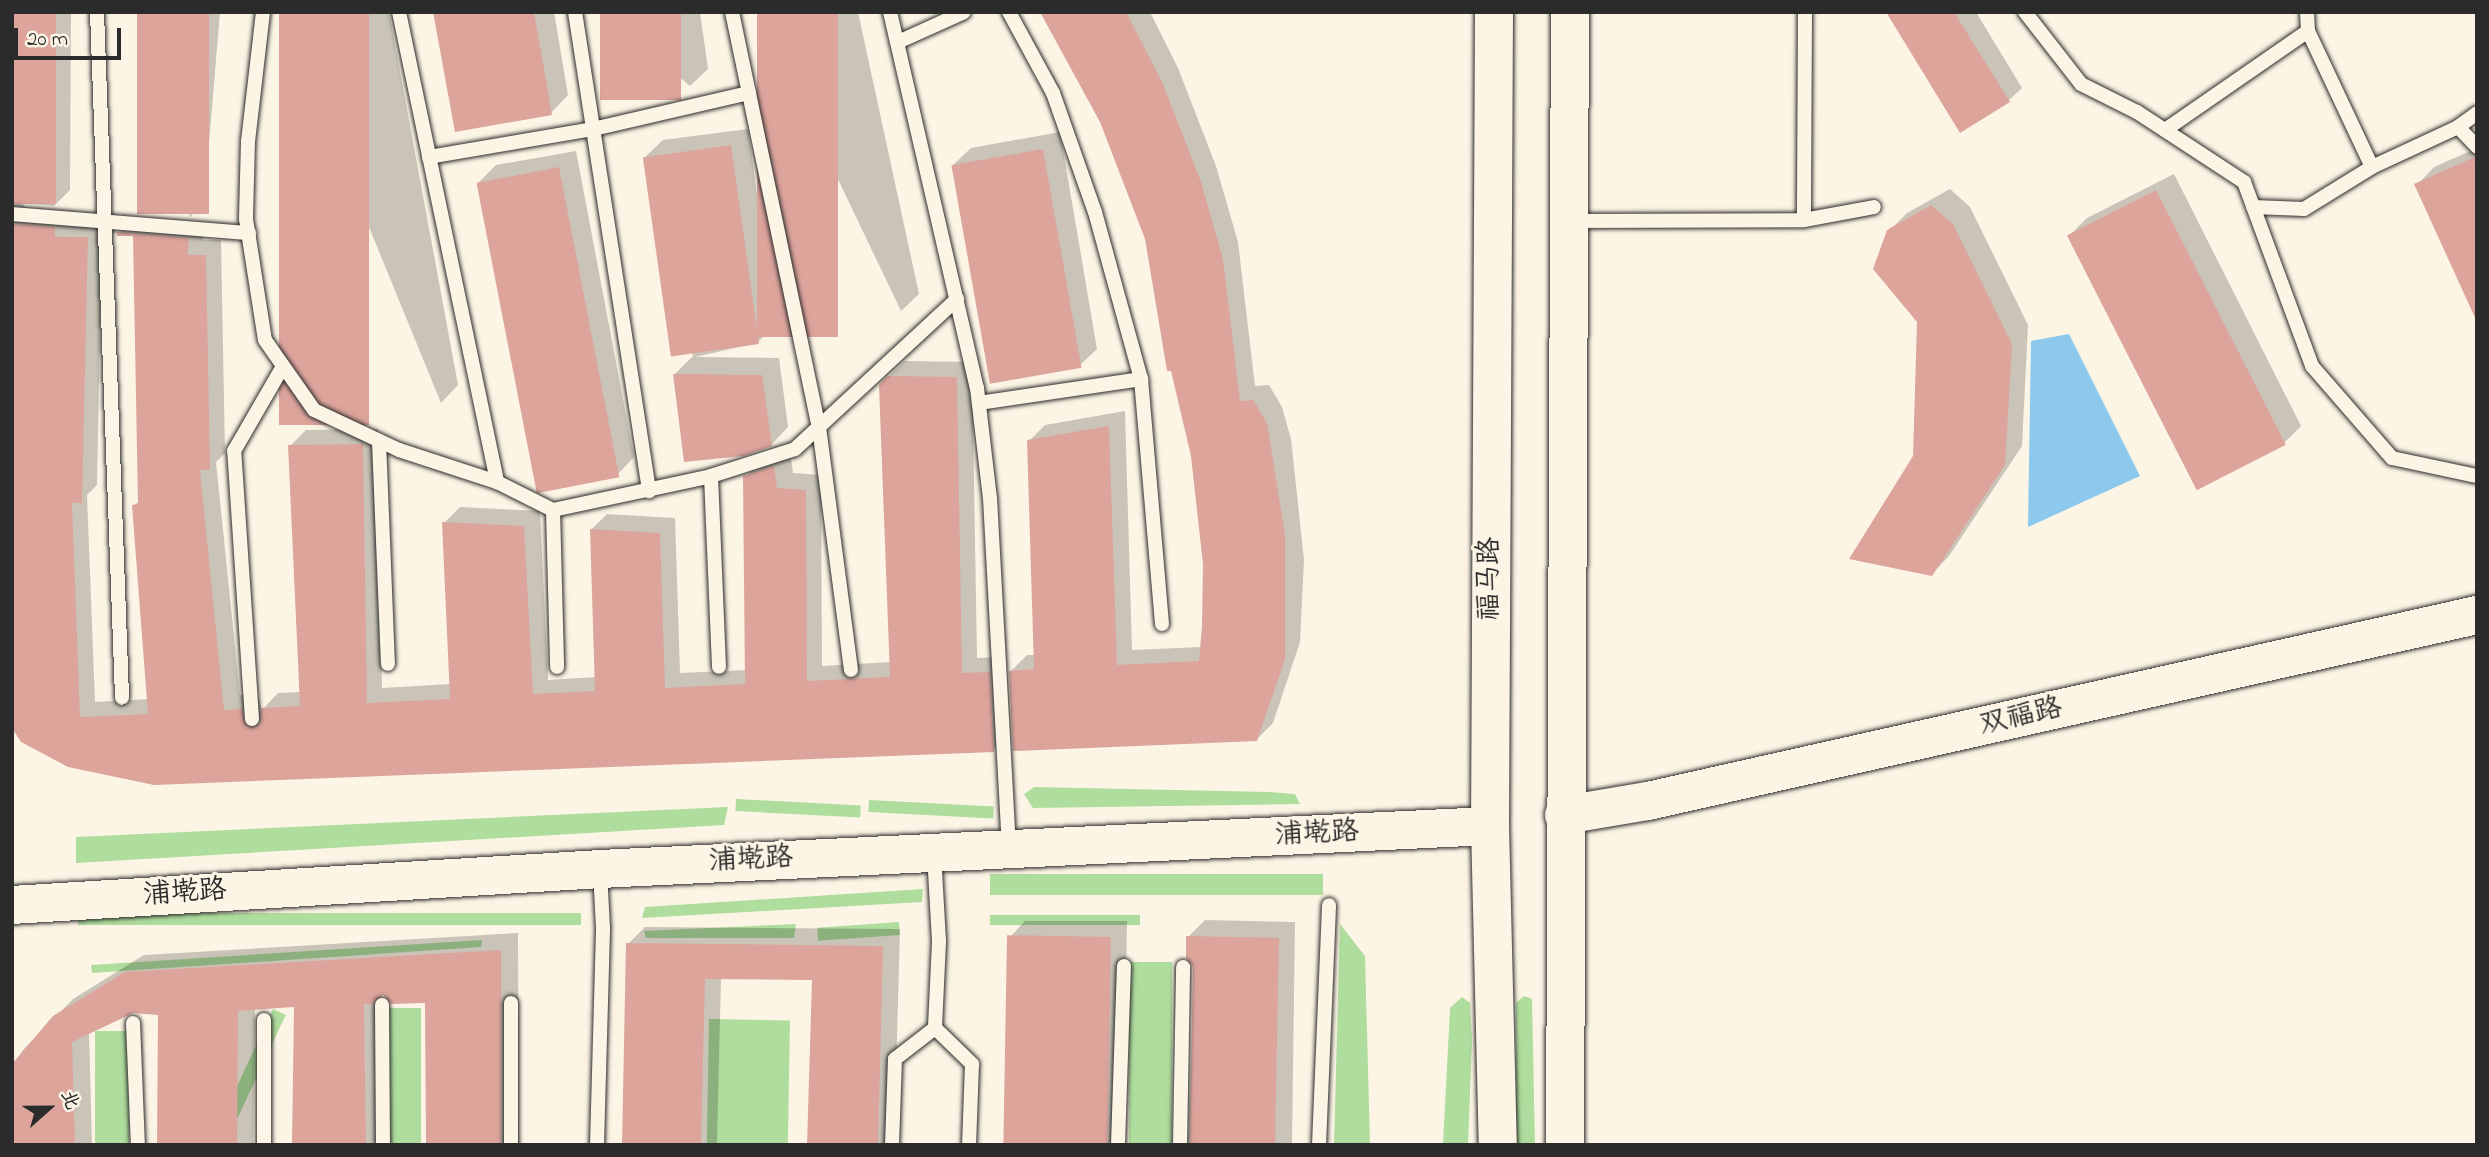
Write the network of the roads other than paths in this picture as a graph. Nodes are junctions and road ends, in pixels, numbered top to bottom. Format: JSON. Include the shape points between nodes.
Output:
{"nodes":[{"id":1,"x":97,"y":12,"type":"edge"},
{"id":2,"x":263,"y":12,"type":"edge"},
{"id":3,"x":398,"y":12,"type":"edge"},
{"id":4,"x":575,"y":12,"type":"edge"},
{"id":5,"x":732,"y":12,"type":"edge"},
{"id":6,"x":890,"y":12,"type":"edge"},
{"id":7,"x":964,"y":12,"type":"edge"},
{"id":8,"x":1009,"y":12,"type":"edge"},
{"id":9,"x":1494,"y":12,"type":"edge"},
{"id":10,"x":1570,"y":12,"type":"edge"},
{"id":11,"x":1805,"y":12,"type":"edge"},
{"id":12,"x":2025,"y":12,"type":"edge"},
{"id":13,"x":2307,"y":12,"type":"edge"},
{"id":14,"x":2308,"y":31,"type":"junction"},
{"id":15,"x":898,"y":43,"type":"junction"},
{"id":16,"x":749,"y":93,"type":"junction"},
{"id":17,"x":2477,"y":113,"type":"edge"},
{"id":18,"x":2458,"y":127,"type":"junction"},
{"id":19,"x":593,"y":129,"type":"junction"},
{"id":20,"x":2165,"y":130,"type":"junction"},
{"id":21,"x":2477,"y":147,"type":"edge"},
{"id":22,"x":429,"y":157,"type":"junction"},
{"id":23,"x":2372,"y":167,"type":"junction"},
{"id":24,"x":2253,"y":206,"type":"junction"},
{"id":25,"x":1874,"y":207,"type":"dead end"},
{"id":26,"x":12,"y":214,"type":"edge"},
{"id":27,"x":1804,"y":220,"type":"junction"},
{"id":28,"x":1567,"y":221,"type":"junction"},
{"id":29,"x":104,"y":222,"type":"junction"},
{"id":30,"x":249,"y":233,"type":"junction"},
{"id":31,"x":957,"y":299,"type":"junction"},
{"id":32,"x":283,"y":366,"type":"junction"},
{"id":33,"x":1141,"y":379,"type":"junction"},
{"id":34,"x":979,"y":403,"type":"junction"},
{"id":35,"x":819,"y":427,"type":"junction"},
{"id":36,"x":379,"y":441,"type":"junction"},
{"id":37,"x":2477,"y":476,"type":"edge"},
{"id":38,"x":711,"y":477,"type":"junction"},
{"id":39,"x":497,"y":481,"type":"junction"},
{"id":40,"x":649,"y":491,"type":"junction"},
{"id":41,"x":553,"y":510,"type":"junction"},
{"id":42,"x":2477,"y":615,"type":"edge"},
{"id":43,"x":1162,"y":624,"type":"dead end"},
{"id":44,"x":388,"y":664,"type":"dead end"},
{"id":45,"x":557,"y":667,"type":"dead end"},
{"id":46,"x":719,"y":667,"type":"dead end"},
{"id":47,"x":851,"y":670,"type":"dead end"},
{"id":48,"x":122,"y":698,"type":"dead end"},
{"id":49,"x":252,"y":719,"type":"dead end"},
{"id":50,"x":1564,"y":815,"type":"junction"},
{"id":51,"x":1490,"y":826,"type":"junction"},
{"id":52,"x":1009,"y":847,"type":"junction"},
{"id":53,"x":934,"y":852,"type":"junction"},
{"id":54,"x":600,"y":869,"type":"junction"},
{"id":55,"x":12,"y":905,"type":"edge"},
{"id":56,"x":1329,"y":905,"type":"dead end"},
{"id":57,"x":1124,"y":966,"type":"dead end"},
{"id":58,"x":1183,"y":967,"type":"dead end"},
{"id":59,"x":511,"y":1003,"type":"dead end"},
{"id":60,"x":382,"y":1005,"type":"dead end"},
{"id":61,"x":264,"y":1020,"type":"dead end"},
{"id":62,"x":133,"y":1023,"type":"dead end"},
{"id":63,"x":935,"y":1028,"type":"junction"},
{"id":64,"x":138,"y":1145,"type":"edge"},
{"id":65,"x":264,"y":1145,"type":"edge"},
{"id":66,"x":383,"y":1145,"type":"edge"},
{"id":67,"x":512,"y":1145,"type":"edge"},
{"id":68,"x":597,"y":1145,"type":"edge"},
{"id":69,"x":892,"y":1145,"type":"edge"},
{"id":70,"x":969,"y":1145,"type":"edge"},
{"id":71,"x":1118,"y":1145,"type":"edge"},
{"id":72,"x":1180,"y":1145,"type":"edge"},
{"id":73,"x":1319,"y":1145,"type":"edge"},
{"id":74,"x":1498,"y":1145,"type":"edge"},
{"id":75,"x":1564,"y":1145,"type":"edge"}],
"edges":[{"from":1,"to":29,"type":"lane"},
{"from":2,"to":30,"type":"lane","via":[[248,141]]},
{"from":3,"to":22,"type":"lane"},
{"from":4,"to":19,"type":"lane"},
{"from":5,"to":16,"type":"lane"},
{"from":6,"to":15,"type":"lane"},
{"from":7,"to":15,"type":"lane"},
{"from":8,"to":33,"type":"lane","via":[[1053,93],[1094,212]]},
{"from":9,"to":51,"type":"street","name":"福马路"},
{"from":10,"to":28,"type":"street"},
{"from":11,"to":27,"type":"lane"},
{"from":12,"to":20,"type":"lane","via":[[2081,84]]},
{"from":13,"to":14,"type":"lane"},
{"from":14,"to":20,"type":"lane"},
{"from":14,"to":23,"type":"lane"},
{"from":15,"to":31,"type":"lane"},
{"from":16,"to":19,"type":"lane"},
{"from":16,"to":35,"type":"lane"},
{"from":17,"to":18,"type":"lane"},
{"from":18,"to":21,"type":"lane"},
{"from":18,"to":23,"type":"lane"},
{"from":19,"to":22,"type":"lane"},
{"from":19,"to":40,"type":"lane"},
{"from":20,"to":24,"type":"lane","via":[[2244,182]]},
{"from":22,"to":39,"type":"lane"},
{"from":23,"to":24,"type":"lane","via":[[2304,209]]},
{"from":24,"to":37,"type":"lane","via":[[2312,366],[2392,458]]},
{"from":25,"to":27,"type":"lane"},
{"from":26,"to":29,"type":"lane"},
{"from":27,"to":28,"type":"lane"},
{"from":28,"to":50,"type":"street"},
{"from":29,"to":30,"type":"lane"},
{"from":29,"to":48,"type":"lane"},
{"from":30,"to":32,"type":"lane","via":[[265,340]]},
{"from":31,"to":34,"type":"lane"},
{"from":31,"to":35,"type":"lane"},
{"from":32,"to":36,"type":"lane","via":[[314,410]]},
{"from":32,"to":49,"type":"lane","via":[[234,451]]},
{"from":33,"to":34,"type":"lane"},
{"from":33,"to":43,"type":"lane"},
{"from":34,"to":52,"type":"lane","via":[[990,498]]},
{"from":35,"to":38,"type":"lane","via":[[795,449]]},
{"from":35,"to":47,"type":"lane"},
{"from":36,"to":39,"type":"lane"},
{"from":36,"to":44,"type":"lane"},
{"from":38,"to":40,"type":"lane"},
{"from":38,"to":46,"type":"lane"},
{"from":39,"to":41,"type":"lane"},
{"from":40,"to":41,"type":"lane"},
{"from":41,"to":45,"type":"lane"},
{"from":42,"to":50,"type":"street","name":"双福路","via":[[1648,801]]},
{"from":50,"to":75,"type":"street"},
{"from":51,"to":52,"type":"street","name":"浦墘路"},
{"from":51,"to":74,"type":"street","name":"福马路"},
{"from":52,"to":53,"type":"street","name":"浦墘路"},
{"from":53,"to":54,"type":"street","name":"浦墘路"},
{"from":53,"to":63,"type":"lane","via":[[939,942]]},
{"from":54,"to":55,"type":"street","name":"浦墘路"},
{"from":54,"to":68,"type":"lane","via":[[603,945]]},
{"from":56,"to":73,"type":"lane"},
{"from":57,"to":71,"type":"lane"},
{"from":58,"to":72,"type":"lane"},
{"from":59,"to":67,"type":"lane"},
{"from":60,"to":66,"type":"lane"},
{"from":61,"to":65,"type":"lane"},
{"from":62,"to":64,"type":"lane"},
{"from":63,"to":69,"type":"lane","via":[[895,1059]]},
{"from":63,"to":70,"type":"lane","via":[[972,1064]]}]}
